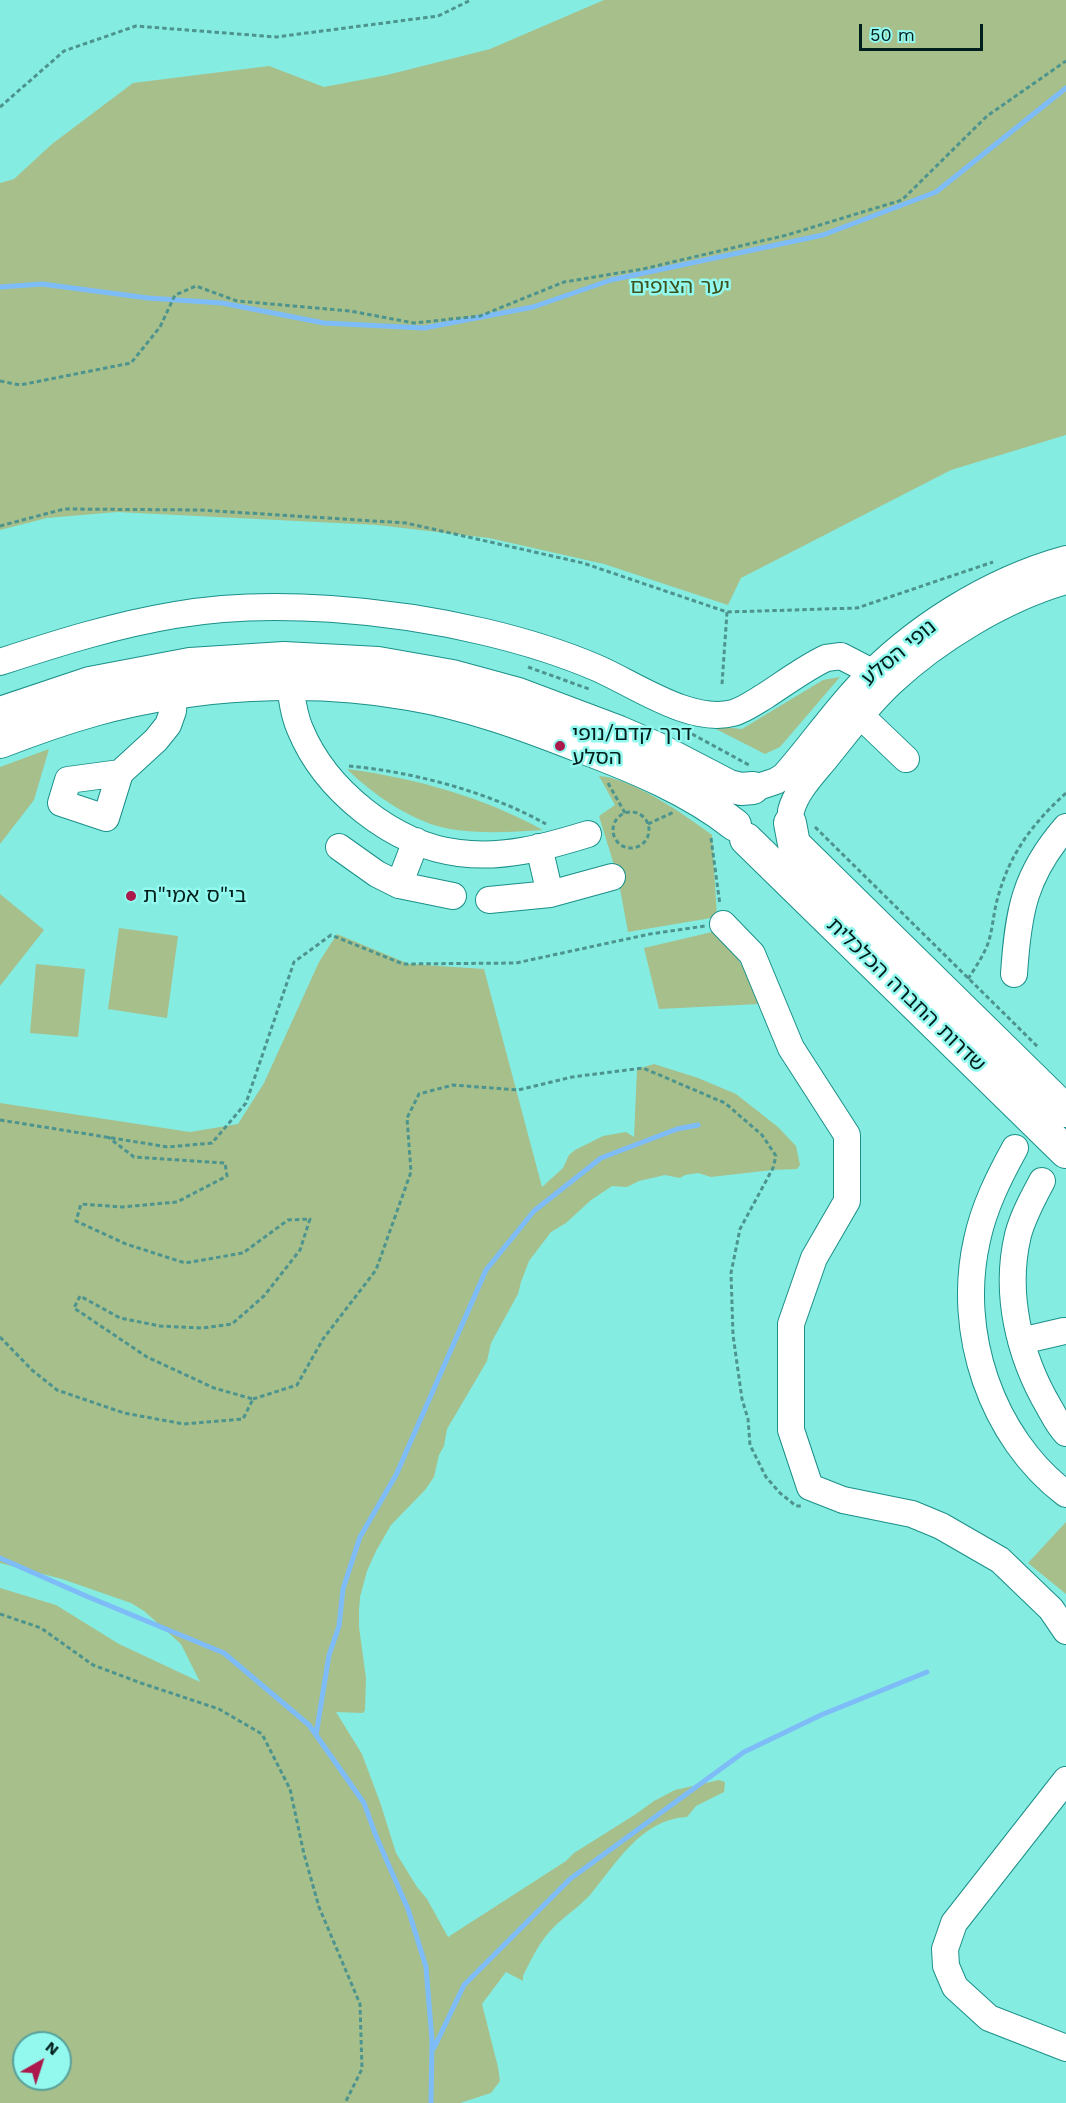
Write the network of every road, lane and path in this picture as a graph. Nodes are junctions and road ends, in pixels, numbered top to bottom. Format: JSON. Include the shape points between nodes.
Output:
{"nodes":[{"id":1,"x":471,"y":0,"type":"edge"},
{"id":2,"x":1066,"y":61,"type":"edge"},
{"id":3,"x":0,"y":107,"type":"edge"},
{"id":4,"x":0,"y":381,"type":"edge"},
{"id":5,"x":0,"y":526,"type":"edge"},
{"id":6,"x":1066,"y":559,"type":"edge"},
{"id":7,"x":1000,"y":560,"type":"dead end"},
{"id":8,"x":1066,"y":581,"type":"edge"},
{"id":9,"x":727,"y":612,"type":"junction"},
{"id":10,"x":0,"y":662,"type":"edge"},
{"id":11,"x":872,"y":672,"type":"junction"},
{"id":12,"x":722,"y":684,"type":"dead end"},
{"id":13,"x":290,"y":685,"type":"junction"},
{"id":14,"x":174,"y":694,"type":"junction"},
{"id":15,"x":0,"y":713,"type":"edge"},
{"id":16,"x":861,"y":716,"type":"junction"},
{"id":17,"x":0,"y":742,"type":"edge"},
{"id":18,"x":906,"y":759,"type":"dead end"},
{"id":19,"x":321,"y":764,"type":"junction"},
{"id":20,"x":120,"y":773,"type":"dead end"},
{"id":21,"x":757,"y":787,"type":"junction"},
{"id":22,"x":631,"y":812,"type":"joint"},
{"id":23,"x":791,"y":813,"type":"junction"},
{"id":24,"x":1066,"y":827,"type":"edge"},
{"id":25,"x":730,"y":834,"type":"junction"},
{"id":26,"x":580,"y":836,"type":"joint"},
{"id":27,"x":417,"y":841,"type":"junction"},
{"id":28,"x":339,"y":847,"type":"dead end"},
{"id":29,"x":539,"y":847,"type":"junction"},
{"id":30,"x":612,"y":877,"type":"dead end"},
{"id":31,"x":399,"y":885,"type":"junction"},
{"id":32,"x":550,"y":894,"type":"junction"},
{"id":33,"x":453,"y":896,"type":"dead end"},
{"id":34,"x":489,"y":900,"type":"dead end"},
{"id":35,"x":723,"y":924,"type":"junction"},
{"id":36,"x":1014,"y":974,"type":"dead end"},
{"id":37,"x":1042,"y":1051,"type":"dead end"},
{"id":38,"x":1066,"y":1111,"type":"edge"},
{"id":39,"x":0,"y":1120,"type":"edge"},
{"id":40,"x":108,"y":1137,"type":"junction"},
{"id":41,"x":1015,"y":1148,"type":"dead end"},
{"id":42,"x":1066,"y":1152,"type":"edge"},
{"id":43,"x":1042,"y":1180,"type":"dead end"},
{"id":44,"x":987,"y":1205,"type":"junction"},
{"id":45,"x":1024,"y":1220,"type":"junction"},
{"id":46,"x":1063,"y":1325,"type":"edge"},
{"id":47,"x":0,"y":1337,"type":"edge"},
{"id":48,"x":1021,"y":1341,"type":"junction"},
{"id":49,"x":253,"y":1399,"type":"junction"},
{"id":50,"x":1066,"y":1433,"type":"edge"},
{"id":51,"x":1066,"y":1494,"type":"edge"},
{"id":52,"x":804,"y":1507,"type":"dead end"},
{"id":53,"x":0,"y":1614,"type":"edge"},
{"id":54,"x":1066,"y":1631,"type":"edge"},
{"id":55,"x":1066,"y":1780,"type":"edge"},
{"id":56,"x":1066,"y":2048,"type":"edge"},
{"id":57,"x":345,"y":2103,"type":"edge"}],
"edges":[{"from":1,"to":3,"type":"path","via":[[438,16],[276,37],[136,26],[64,51]]},
{"from":2,"to":4,"type":"path","via":[[987,116],[902,200],[797,232],[643,269],[564,282],[480,316],[414,322],[350,311],[237,301],[196,286],[176,295],[160,327],[131,363],[20,385]]},
{"from":5,"to":9,"type":"path","via":[[64,509],[200,510],[406,523],[583,563]]},
{"from":6,"to":11,"type":"street","name":"נופי הסלע","via":[[991,587],[918,634]]},
{"from":7,"to":9,"type":"path","via":[[857,608]]},
{"from":8,"to":16,"type":"street","name":"נופי הסלע","via":[[1001,606],[930,651],[892,681]]},
{"from":9,"to":12,"type":"path"},
{"from":10,"to":11,"type":"street","via":[[119,626],[177,614],[297,608],[430,621],[486,632],[549,650],[689,710],[708,714],[733,713],[751,705],[826,658],[841,656]]},
{"from":11,"to":21,"type":"street","name":"נופי הסלע","via":[[784,776]]},
{"from":13,"to":14,"type":"main road","name":"שדרות החברה הכלכלית"},
{"from":13,"to":19,"type":"street","via":[[300,730]]},
{"from":13,"to":25,"type":"main road","name":"שדרות החברה הכלכלית","via":[[343,686],[408,694],[510,720],[644,773],[705,805]]},
{"from":14,"to":17,"type":"main road","name":"שדרות החברה הכלכלית","via":[[97,709]]},
{"from":14,"to":20,"type":"street","via":[[168,725]]},
{"from":15,"to":21,"type":"main road","via":[[90,683],[190,664],[284,658],[378,663],[452,675],[518,694],[619,732],[729,786]]},
{"from":16,"to":18,"type":"street"},
{"from":16,"to":23,"type":"street","name":"נופי הסלע","via":[[796,796]]},
{"from":19,"to":26,"type":"path","via":[[385,770],[479,795]]},
{"from":19,"to":27,"type":"street","via":[[339,788],[369,816]]},
{"from":21,"to":23,"type":"main road","via":[[780,792]]},
{"from":21,"to":25,"type":"main road","via":[[740,797]]},
{"from":22,"to":22,"type":"path","via":[[616,821],[614,834],[621,844],[635,847],[645,840],[649,830],[645,818]]},
{"from":23,"to":25,"type":"main road","via":[[784,834],[770,843],[755,843]]},
{"from":23,"to":37,"type":"path"},
{"from":23,"to":38,"type":"main road","name":"שדרות החברה הכלכלית","via":[[794,844]]},
{"from":24,"to":36,"type":"street","via":[[1041,859],[1025,896],[1017,928]]},
{"from":25,"to":35,"type":"path"},
{"from":25,"to":42,"type":"main road","name":"שדרות החברה הכלכלית"},
{"from":26,"to":29,"type":"street"},
{"from":27,"to":29,"type":"street","via":[[459,853],[518,852]]},
{"from":27,"to":31,"type":"street"},
{"from":28,"to":31,"type":"street"},
{"from":29,"to":32,"type":"street"},
{"from":30,"to":32,"type":"street"},
{"from":31,"to":33,"type":"street"},
{"from":32,"to":34,"type":"street"},
{"from":35,"to":40,"type":"path","via":[[650,934],[516,963],[403,964],[331,935],[294,962],[246,1104],[212,1143],[168,1147]]},
{"from":35,"to":54,"type":"street","via":[[752,954],[791,1048],[848,1135],[846,1201],[814,1258],[791,1324],[791,1430],[810,1487],[843,1500],[912,1514],[941,1526],[1000,1560],[1051,1609]]},
{"from":39,"to":40,"type":"path"},
{"from":40,"to":49,"type":"path","via":[[134,1157],[225,1162],[226,1176],[177,1202],[122,1207],[81,1204],[76,1221],[126,1244],[185,1263],[243,1254],[288,1220],[310,1219],[300,1250],[264,1296],[232,1324],[202,1328],[160,1326],[120,1318],[80,1296],[74,1308],[147,1357],[214,1388]]},
{"from":41,"to":44,"type":"street"},
{"from":43,"to":45,"type":"street"},
{"from":44,"to":45,"type":"street"},
{"from":44,"to":51,"type":"street","via":[[976,1243],[972,1299],[975,1339],[985,1380],[1010,1433],[1030,1461]]},
{"from":45,"to":48,"type":"street","via":[[1014,1261],[1016,1321]]},
{"from":46,"to":48,"type":"street"},
{"from":47,"to":49,"type":"path","via":[[57,1390],[124,1413],[184,1424],[243,1419]]},
{"from":48,"to":50,"type":"street","via":[[1037,1387]]},
{"from":49,"to":52,"type":"path","via":[[297,1385],[322,1339],[376,1270],[411,1172],[407,1118],[419,1094],[453,1085],[518,1090],[572,1077],[643,1068],[725,1103],[762,1135],[776,1156],[740,1229],[731,1273],[734,1335],[750,1444],[766,1477],[796,1506]]},
{"from":53,"to":57,"type":"path","via":[[41,1628],[93,1665],[219,1709],[261,1734],[290,1789],[319,1907],[360,2004],[362,2069]]},
{"from":55,"to":56,"type":"street","via":[[954,1923],[945,1949],[946,1966],[955,1987],[989,2018]]}]}
